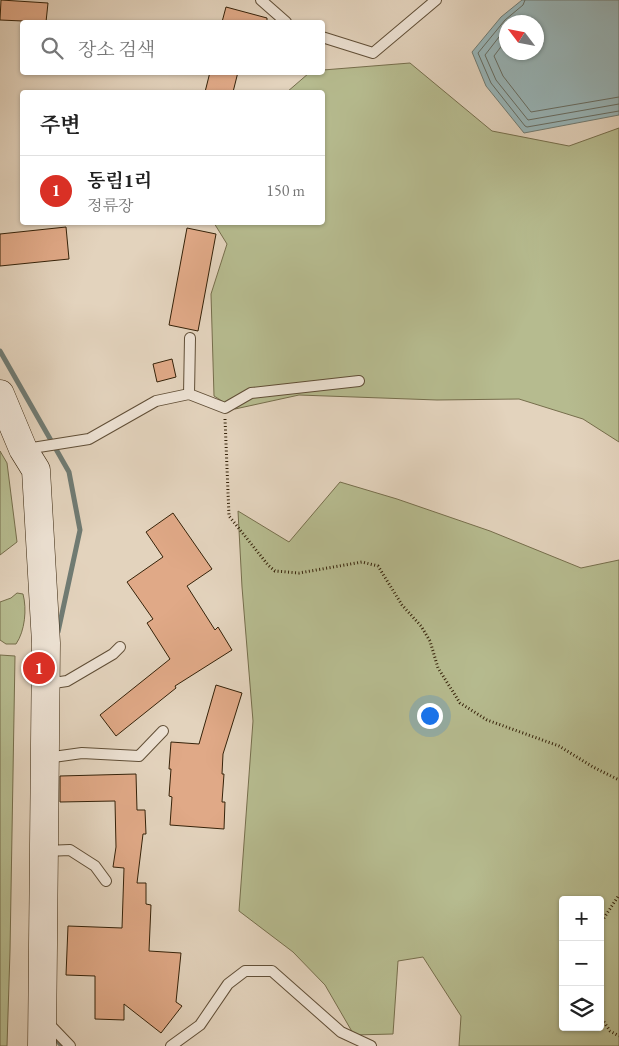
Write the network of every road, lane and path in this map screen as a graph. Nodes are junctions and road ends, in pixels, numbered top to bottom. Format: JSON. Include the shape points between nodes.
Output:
{"nodes":[{"id":1,"x":261,"y":0,"type":"edge"},
{"id":2,"x":436,"y":0,"type":"edge"},
{"id":3,"x":284,"y":20,"type":"edge"},
{"id":4,"x":325,"y":38,"type":"edge"},
{"id":5,"x":190,"y":338,"type":"dead end"},
{"id":6,"x":359,"y":381,"type":"dead end"},
{"id":7,"x":0,"y":394,"type":"edge"},
{"id":8,"x":189,"y":394,"type":"junction"},
{"id":9,"x":225,"y":408,"type":"junction"},
{"id":10,"x":32,"y":448,"type":"junction"},
{"id":11,"x":120,"y":647,"type":"dead end"},
{"id":12,"x":46,"y":684,"type":"junction"},
{"id":13,"x":163,"y":731,"type":"dead end"},
{"id":14,"x":45,"y":758,"type":"junction"},
{"id":15,"x":619,"y":780,"type":"edge"},
{"id":16,"x":44,"y":851,"type":"junction"},
{"id":17,"x":106,"y":881,"type":"dead end"},
{"id":18,"x":619,"y":895,"type":"edge"},
{"id":19,"x":604,"y":918,"type":"edge"},
{"id":20,"x":42,"y":1018,"type":"junction"},
{"id":21,"x":604,"y":1022,"type":"edge"},
{"id":22,"x":619,"y":1036,"type":"edge"},
{"id":23,"x":42,"y":1046,"type":"edge"},
{"id":24,"x":70,"y":1046,"type":"edge"},
{"id":25,"x":170,"y":1046,"type":"edge"},
{"id":26,"x":371,"y":1046,"type":"edge"}],
"edges":[{"from":1,"to":3,"type":"lane"},
{"from":2,"to":4,"type":"lane","via":[[373,53]]},
{"from":5,"to":8,"type":"lane"},
{"from":6,"to":9,"type":"lane","via":[[251,393]]},
{"from":7,"to":10,"type":"street"},
{"from":8,"to":9,"type":"lane"},
{"from":8,"to":10,"type":"lane","via":[[156,401],[90,439]]},
{"from":9,"to":15,"type":"path","via":[[229,516],[268,565],[275,571],[299,572],[362,562],[378,566],[402,604],[422,626],[438,668],[460,703],[487,720],[560,746]]},
{"from":10,"to":12,"type":"street","via":[[36,470]]},
{"from":11,"to":12,"type":"lane","via":[[67,681]]},
{"from":12,"to":14,"type":"street"},
{"from":13,"to":14,"type":"lane","via":[[139,756],[82,753]]},
{"from":14,"to":16,"type":"street"},
{"from":16,"to":17,"type":"lane","via":[[70,850],[95,866]]},
{"from":16,"to":20,"type":"street"},
{"from":18,"to":19,"type":"path"},
{"from":20,"to":23,"type":"street"},
{"from":20,"to":24,"type":"lane"},
{"from":21,"to":22,"type":"path"},
{"from":25,"to":26,"type":"lane","via":[[200,1024],[228,984],[246,971],[272,972],[341,1032]]}]}
